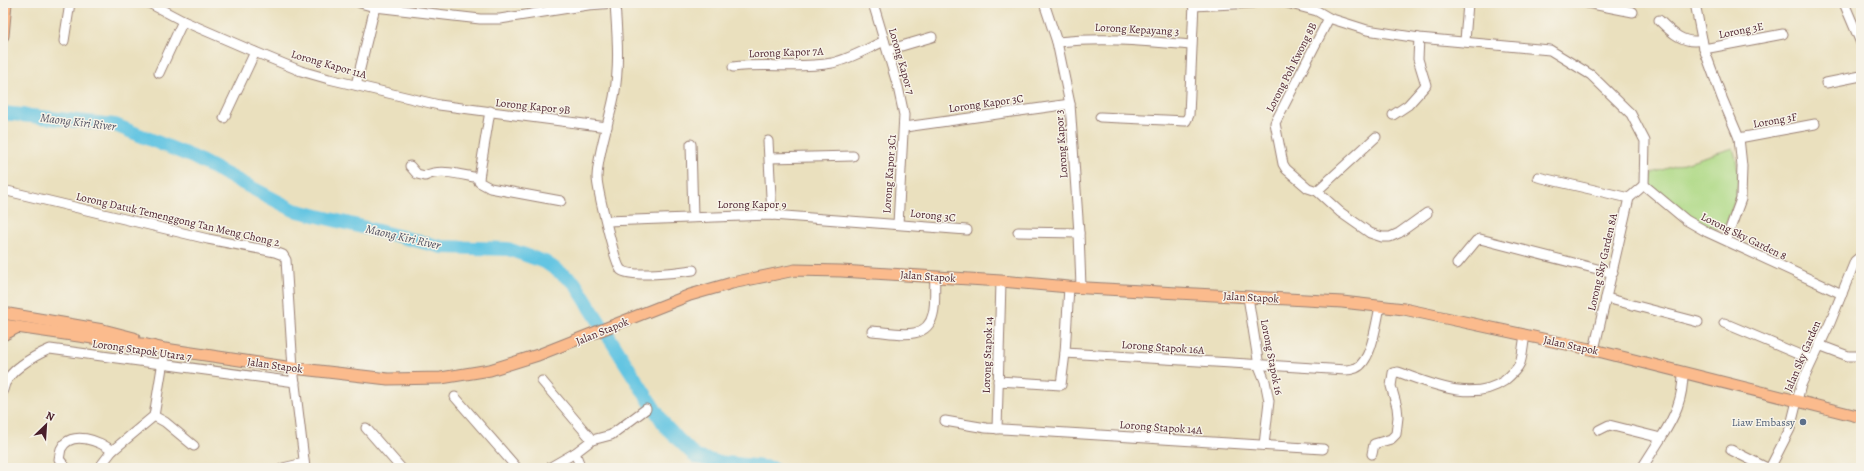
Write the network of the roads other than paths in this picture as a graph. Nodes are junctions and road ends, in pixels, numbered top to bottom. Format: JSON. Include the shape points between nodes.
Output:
{"nodes":[{"id":1,"x":6,"y":3,"type":"edge"},
{"id":2,"x":70,"y":3,"type":"edge"},
{"id":3,"x":149,"y":3,"type":"edge"},
{"id":4,"x":360,"y":3,"type":"edge"},
{"id":5,"x":615,"y":3,"type":"edge"},
{"id":6,"x":873,"y":3,"type":"edge"},
{"id":7,"x":1044,"y":3,"type":"edge"},
{"id":8,"x":1254,"y":3,"type":"edge"},
{"id":9,"x":1287,"y":3,"type":"edge"},
{"id":10,"x":1468,"y":3,"type":"edge"},
{"id":11,"x":1587,"y":3,"type":"edge"},
{"id":12,"x":1695,"y":3,"type":"edge"},
{"id":13,"x":1844,"y":3,"type":"edge"},
{"id":14,"x":588,"y":4,"type":"edge"},
{"id":15,"x":1194,"y":4,"type":"edge"},
{"id":16,"x":375,"y":7,"type":"junction"},
{"id":17,"x":1633,"y":12,"type":"dead end"},
{"id":18,"x":1329,"y":18,"type":"junction"},
{"id":19,"x":1659,"y":20,"type":"dead end"},
{"id":20,"x":183,"y":21,"type":"junction"},
{"id":21,"x":1783,"y":34,"type":"dead end"},
{"id":22,"x":3,"y":36,"type":"edge"},
{"id":23,"x":932,"y":37,"type":"dead end"},
{"id":24,"x":1419,"y":38,"type":"junction"},
{"id":25,"x":1702,"y":40,"type":"junction"},
{"id":26,"x":64,"y":41,"type":"dead end"},
{"id":27,"x":884,"y":41,"type":"junction"},
{"id":28,"x":1465,"y":41,"type":"junction"},
{"id":29,"x":1057,"y":42,"type":"junction"},
{"id":30,"x":1861,"y":43,"type":"edge"},
{"id":31,"x":1191,"y":45,"type":"junction"},
{"id":32,"x":888,"y":50,"type":"junction"},
{"id":33,"x":1704,"y":50,"type":"junction"},
{"id":34,"x":255,"y":52,"type":"junction"},
{"id":35,"x":733,"y":67,"type":"dead end"},
{"id":36,"x":159,"y":73,"type":"dead end"},
{"id":37,"x":1861,"y":76,"type":"edge"},
{"id":38,"x":1826,"y":83,"type":"dead end"},
{"id":39,"x":356,"y":85,"type":"junction"},
{"id":40,"x":1070,"y":104,"type":"junction"},
{"id":41,"x":490,"y":111,"type":"junction"},
{"id":42,"x":1393,"y":115,"type":"dead end"},
{"id":43,"x":1100,"y":117,"type":"dead end"},
{"id":44,"x":224,"y":118,"type":"dead end"},
{"id":45,"x":1815,"y":124,"type":"dead end"},
{"id":46,"x":607,"y":127,"type":"junction"},
{"id":47,"x":904,"y":127,"type":"junction"},
{"id":48,"x":1376,"y":137,"type":"dead end"},
{"id":49,"x":1739,"y":138,"type":"junction"},
{"id":50,"x":768,"y":141,"type":"dead end"},
{"id":51,"x":691,"y":144,"type":"dead end"},
{"id":52,"x":853,"y":156,"type":"dead end"},
{"id":53,"x":770,"y":158,"type":"junction"},
{"id":54,"x":410,"y":166,"type":"dead end"},
{"id":55,"x":1538,"y":177,"type":"dead end"},
{"id":56,"x":479,"y":178,"type":"junction"},
{"id":57,"x":1644,"y":185,"type":"junction"},
{"id":58,"x":3,"y":190,"type":"edge"},
{"id":59,"x":1318,"y":191,"type":"junction"},
{"id":60,"x":1629,"y":198,"type":"junction"},
{"id":61,"x":561,"y":201,"type":"dead end"},
{"id":62,"x":1427,"y":213,"type":"dead end"},
{"id":63,"x":772,"y":215,"type":"junction"},
{"id":64,"x":694,"y":217,"type":"junction"},
{"id":65,"x":607,"y":221,"type":"junction"},
{"id":66,"x":898,"y":224,"type":"junction"},
{"id":67,"x":967,"y":230,"type":"dead end"},
{"id":68,"x":1018,"y":232,"type":"dead end"},
{"id":69,"x":1079,"y":233,"type":"junction"},
{"id":70,"x":1726,"y":240,"type":"junction"},
{"id":71,"x":1861,"y":256,"type":"edge"},
{"id":72,"x":1457,"y":264,"type":"dead end"},
{"id":73,"x":693,"y":270,"type":"dead end"},
{"id":74,"x":1613,"y":273,"type":"junction"},
{"id":75,"x":935,"y":277,"type":"junction"},
{"id":76,"x":1001,"y":281,"type":"junction"},
{"id":77,"x":1069,"y":287,"type":"junction"},
{"id":78,"x":1081,"y":287,"type":"junction"},
{"id":79,"x":1842,"y":294,"type":"junction"},
{"id":80,"x":1248,"y":297,"type":"junction"},
{"id":81,"x":1606,"y":298,"type":"junction"},
{"id":82,"x":3,"y":304,"type":"edge"},
{"id":83,"x":1380,"y":307,"type":"junction"},
{"id":84,"x":3,"y":313,"type":"edge"},
{"id":85,"x":30,"y":318,"type":"junction"},
{"id":86,"x":1698,"y":322,"type":"dead end"},
{"id":87,"x":1724,"y":323,"type":"dead end"},
{"id":88,"x":3,"y":324,"type":"edge"},
{"id":89,"x":18,"y":327,"type":"junction"},
{"id":90,"x":872,"y":331,"type":"dead end"},
{"id":91,"x":3,"y":336,"type":"edge"},
{"id":92,"x":1525,"y":336,"type":"junction"},
{"id":93,"x":143,"y":344,"type":"junction"},
{"id":94,"x":1819,"y":345,"type":"junction"},
{"id":95,"x":164,"y":349,"type":"junction"},
{"id":96,"x":1594,"y":350,"type":"junction"},
{"id":97,"x":1065,"y":353,"type":"junction"},
{"id":98,"x":1861,"y":356,"type":"edge"},
{"id":99,"x":1812,"y":360,"type":"junction"},
{"id":100,"x":162,"y":365,"type":"junction"},
{"id":101,"x":1259,"y":366,"type":"junction"},
{"id":102,"x":293,"y":368,"type":"junction"},
{"id":103,"x":1683,"y":372,"type":"junction"},
{"id":104,"x":542,"y":381,"type":"dead end"},
{"id":105,"x":998,"y":381,"type":"junction"},
{"id":106,"x":295,"y":382,"type":"junction"},
{"id":107,"x":3,"y":390,"type":"edge"},
{"id":108,"x":455,"y":397,"type":"dead end"},
{"id":109,"x":1796,"y":400,"type":"junction"},
{"id":110,"x":646,"y":409,"type":"dead end"},
{"id":111,"x":154,"y":416,"type":"junction"},
{"id":112,"x":1861,"y":417,"type":"edge"},
{"id":113,"x":945,"y":421,"type":"dead end"},
{"id":114,"x":366,"y":428,"type":"dead end"},
{"id":115,"x":996,"y":429,"type":"junction"},
{"id":116,"x":1600,"y":430,"type":"dead end"},
{"id":117,"x":1661,"y":438,"type":"junction"},
{"id":118,"x":592,"y":440,"type":"junction"},
{"id":119,"x":1264,"y":445,"type":"junction"},
{"id":120,"x":194,"y":446,"type":"dead end"},
{"id":121,"x":1323,"y":449,"type":"dead end"},
{"id":122,"x":1731,"y":450,"type":"dead end"},
{"id":123,"x":112,"y":451,"type":"junction"},
{"id":124,"x":575,"y":453,"type":"junction"},
{"id":125,"x":1372,"y":454,"type":"dead end"},
{"id":126,"x":305,"y":466,"type":"edge"},
{"id":127,"x":102,"y":467,"type":"edge"},
{"id":128,"x":66,"y":468,"type":"edge"},
{"id":129,"x":283,"y":468,"type":"edge"},
{"id":130,"x":401,"y":468,"type":"edge"},
{"id":131,"x":517,"y":468,"type":"edge"},
{"id":132,"x":549,"y":468,"type":"edge"},
{"id":133,"x":581,"y":468,"type":"edge"},
{"id":134,"x":1642,"y":468,"type":"edge"},
{"id":135,"x":1769,"y":468,"type":"edge"}],
"edges":[{"from":1,"to":22,"type":"main road"},
{"from":2,"to":26,"type":"street"},
{"from":3,"to":20,"type":"street","name":"Lorong Kapor 11A"},
{"from":4,"to":16,"type":"street"},
{"from":5,"to":14,"type":"street"},
{"from":5,"to":46,"type":"street","via":[[617,70]]},
{"from":6,"to":27,"type":"street","name":"Lorong Kapor 7"},
{"from":7,"to":29,"type":"street","name":"Lorong Kapor 3"},
{"from":8,"to":15,"type":"street"},
{"from":9,"to":18,"type":"street","via":[[1317,11]]},
{"from":10,"to":28,"type":"street"},
{"from":11,"to":17,"type":"street"},
{"from":12,"to":25,"type":"street"},
{"from":13,"to":30,"type":"street"},
{"from":14,"to":16,"type":"street","via":[[500,20]]},
{"from":15,"to":31,"type":"street"},
{"from":16,"to":39,"type":"street"},
{"from":18,"to":24,"type":"street","via":[[1367,30]]},
{"from":18,"to":59,"type":"street","name":"Lorong Poh Kwong 8B","via":[[1275,124],[1286,169],[1308,188]]},
{"from":19,"to":25,"type":"street","via":[[1683,40]]},
{"from":20,"to":34,"type":"street","name":"Lorong Kapor 11A"},
{"from":20,"to":36,"type":"street"},
{"from":21,"to":33,"type":"street","name":"Lorong 3E"},
{"from":23,"to":32,"type":"street"},
{"from":24,"to":28,"type":"street"},
{"from":24,"to":42,"type":"street","via":[[1418,59],[1426,85],[1408,105]]},
{"from":25,"to":33,"type":"street"},
{"from":27,"to":32,"type":"street","name":"Lorong Kapor 7"},
{"from":27,"to":35,"type":"street","name":"Lorong Kapor 7A","via":[[833,63]]},
{"from":28,"to":57,"type":"street","via":[[1550,50],[1591,75],[1631,114],[1645,141]]},
{"from":29,"to":31,"type":"street","name":"Lorong Kepayang 3","via":[[1122,39]]},
{"from":29,"to":40,"type":"street","name":"Lorong Kapor 3"},
{"from":31,"to":43,"type":"street","via":[[1189,116],[1186,121]]},
{"from":32,"to":47,"type":"street","name":"Lorong Kapor 7","via":[[902,105]]},
{"from":33,"to":49,"type":"street"},
{"from":34,"to":39,"type":"street","name":"Lorong Kapor 11A","via":[[301,71]]},
{"from":34,"to":44,"type":"street"},
{"from":37,"to":38,"type":"street"},
{"from":39,"to":41,"type":"street","name":"Lorong Kapor 11A","via":[[439,105]]},
{"from":40,"to":47,"type":"street","name":"Lorong Kapor 3C"},
{"from":40,"to":69,"type":"street","name":"Lorong Kapor 3"},
{"from":41,"to":46,"type":"street","name":"Lorong Kapor 9B"},
{"from":41,"to":56,"type":"street","name":"Lorong Kapor 9B"},
{"from":45,"to":49,"type":"street","name":"Lorong 3F"},
{"from":46,"to":65,"type":"street","via":[[598,177],[599,194]]},
{"from":47,"to":66,"type":"street","name":"Lorong Kapor 3C1"},
{"from":48,"to":59,"type":"street"},
{"from":49,"to":70,"type":"street","via":[[1742,166],[1741,199]]},
{"from":50,"to":53,"type":"street"},
{"from":51,"to":64,"type":"street"},
{"from":52,"to":53,"type":"street"},
{"from":53,"to":63,"type":"street"},
{"from":54,"to":56,"type":"street","via":[[417,174],[425,176],[440,172]]},
{"from":55,"to":60,"type":"street"},
{"from":56,"to":61,"type":"street","via":[[480,182],[490,188]]},
{"from":57,"to":60,"type":"street"},
{"from":57,"to":70,"type":"street","name":"Lorong Sky Garden 8","via":[[1686,220]]},
{"from":58,"to":102,"type":"street","name":"Lorong Datuk Temenggong Tan Meng Chong 2","via":[[282,255],[286,260]]},
{"from":59,"to":62,"type":"street","name":"Lorong Poh Kwong 8B","via":[[1340,212],[1370,233],[1382,237],[1390,238]]},
{"from":60,"to":74,"type":"street","name":"Lorong Sky Garden 8A"},
{"from":63,"to":64,"type":"street","name":"Lorong Kapor 9"},
{"from":63,"to":66,"type":"street","name":"Lorong Kapor 9"},
{"from":64,"to":65,"type":"street","name":"Lorong Kapor 9"},
{"from":65,"to":73,"type":"street","via":[[610,242],[620,269],[638,274]]},
{"from":66,"to":67,"type":"street","name":"Lorong 3C"},
{"from":68,"to":69,"type":"street"},
{"from":69,"to":78,"type":"street","name":"Lorong Kapor 3"},
{"from":70,"to":79,"type":"street","name":"Lorong Sky Garden 8"},
{"from":71,"to":79,"type":"street","name":"Jalan Sky Garden","via":[[1855,261]]},
{"from":72,"to":74,"type":"street","via":[[1480,239]]},
{"from":74,"to":81,"type":"street","name":"Lorong Sky Garden 8A"},
{"from":75,"to":76,"type":"main road","name":"Jalan Stapok"},
{"from":75,"to":90,"type":"street","via":[[934,314],[923,330],[913,334]]},
{"from":75,"to":102,"type":"main road","name":"Jalan Stapok","via":[[795,270],[690,295],[570,344],[490,370],[441,378],[388,379]]},
{"from":76,"to":77,"type":"main road","name":"Jalan Stapok"},
{"from":76,"to":105,"type":"street","name":"Lorong Stapok 14"},
{"from":77,"to":78,"type":"main road","name":"Jalan Stapok"},
{"from":77,"to":97,"type":"street"},
{"from":78,"to":80,"type":"main road","name":"Jalan Stapok"},
{"from":79,"to":94,"type":"street","name":"Jalan Sky Garden"},
{"from":80,"to":83,"type":"main road","name":"Jalan Stapok","via":[[1342,302]]},
{"from":80,"to":101,"type":"street","name":"Lorong Stapok 16"},
{"from":81,"to":86,"type":"street"},
{"from":81,"to":96,"type":"street","name":"Lorong Sky Garden 8A"},
{"from":82,"to":85,"type":"main road","via":[[20,316]]},
{"from":83,"to":92,"type":"main road","name":"Jalan Stapok","via":[[1429,313]]},
{"from":83,"to":101,"type":"street","name":"Lorong Stapok 16A","via":[[1371,346],[1366,358],[1357,368],[1346,370]]},
{"from":84,"to":85,"type":"main road"},
{"from":85,"to":93,"type":"main road","via":[[103,330],[134,338]]},
{"from":87,"to":99,"type":"street"},
{"from":88,"to":89,"type":"main road","name":"Jalan Stapok"},
{"from":89,"to":91,"type":"main road"},
{"from":89,"to":93,"type":"main road","name":"Jalan Stapok"},
{"from":92,"to":96,"type":"main road","name":"Jalan Stapok"},
{"from":92,"to":125,"type":"street","via":[[1516,370],[1498,384],[1485,390],[1465,391],[1398,372],[1393,373],[1391,386],[1398,417],[1396,434],[1391,439],[1374,444]]},
{"from":93,"to":95,"type":"main road","name":"Jalan Stapok"},
{"from":94,"to":98,"type":"street","via":[[1848,356]]},
{"from":94,"to":99,"type":"street","name":"Jalan Sky Garden"},
{"from":95,"to":100,"type":"street"},
{"from":95,"to":102,"type":"main road","name":"Jalan Stapok"},
{"from":96,"to":103,"type":"main road","name":"Jalan Stapok"},
{"from":97,"to":101,"type":"street","name":"Lorong Stapok 16A"},
{"from":97,"to":105,"type":"street","via":[[1061,386]]},
{"from":99,"to":109,"type":"street","name":"Jalan Sky Garden"},
{"from":100,"to":106,"type":"street","name":"Lorong Stapok Utara 7"},
{"from":100,"to":107,"type":"street","name":"Lorong Stapok Utara 7","via":[[50,349],[21,366],[4,384]]},
{"from":100,"to":111,"type":"street"},
{"from":101,"to":119,"type":"street","name":"Lorong Stapok 16","via":[[1269,401]]},
{"from":102,"to":106,"type":"street","name":"Lorong Datuk Temenggong Tan Meng Chong 2"},
{"from":103,"to":109,"type":"main road","name":"Jalan Stapok"},
{"from":103,"to":117,"type":"street","via":[[1676,412]]},
{"from":104,"to":118,"type":"street"},
{"from":105,"to":115,"type":"street","name":"Lorong Stapok 14"},
{"from":106,"to":126,"type":"street","name":"Lorong Datuk Temenggong Tan Meng Chong 2"},
{"from":108,"to":131,"type":"street"},
{"from":109,"to":112,"type":"main road","name":"Jalan Stapok"},
{"from":109,"to":135,"type":"street","name":"Jalan Sky Garden","via":[[1790,429]]},
{"from":110,"to":118,"type":"street","via":[[611,435]]},
{"from":111,"to":120,"type":"street"},
{"from":111,"to":123,"type":"street"},
{"from":113,"to":115,"type":"street","name":"Lorong Stapok 14A"},
{"from":114,"to":130,"type":"street"},
{"from":115,"to":119,"type":"street","name":"Lorong Stapok 14A"},
{"from":116,"to":117,"type":"street","via":[[1609,426]]},
{"from":117,"to":134,"type":"street"},
{"from":118,"to":124,"type":"street"},
{"from":119,"to":121,"type":"street","name":"Lorong Stapok 14A"},
{"from":122,"to":135,"type":"street"},
{"from":123,"to":127,"type":"street"},
{"from":123,"to":128,"type":"street","via":[[105,444],[90,440],[78,438],[67,442],[61,449],[59,459]]},
{"from":124,"to":132,"type":"street"},
{"from":124,"to":133,"type":"street"},
{"from":126,"to":129,"type":"street"}]}
